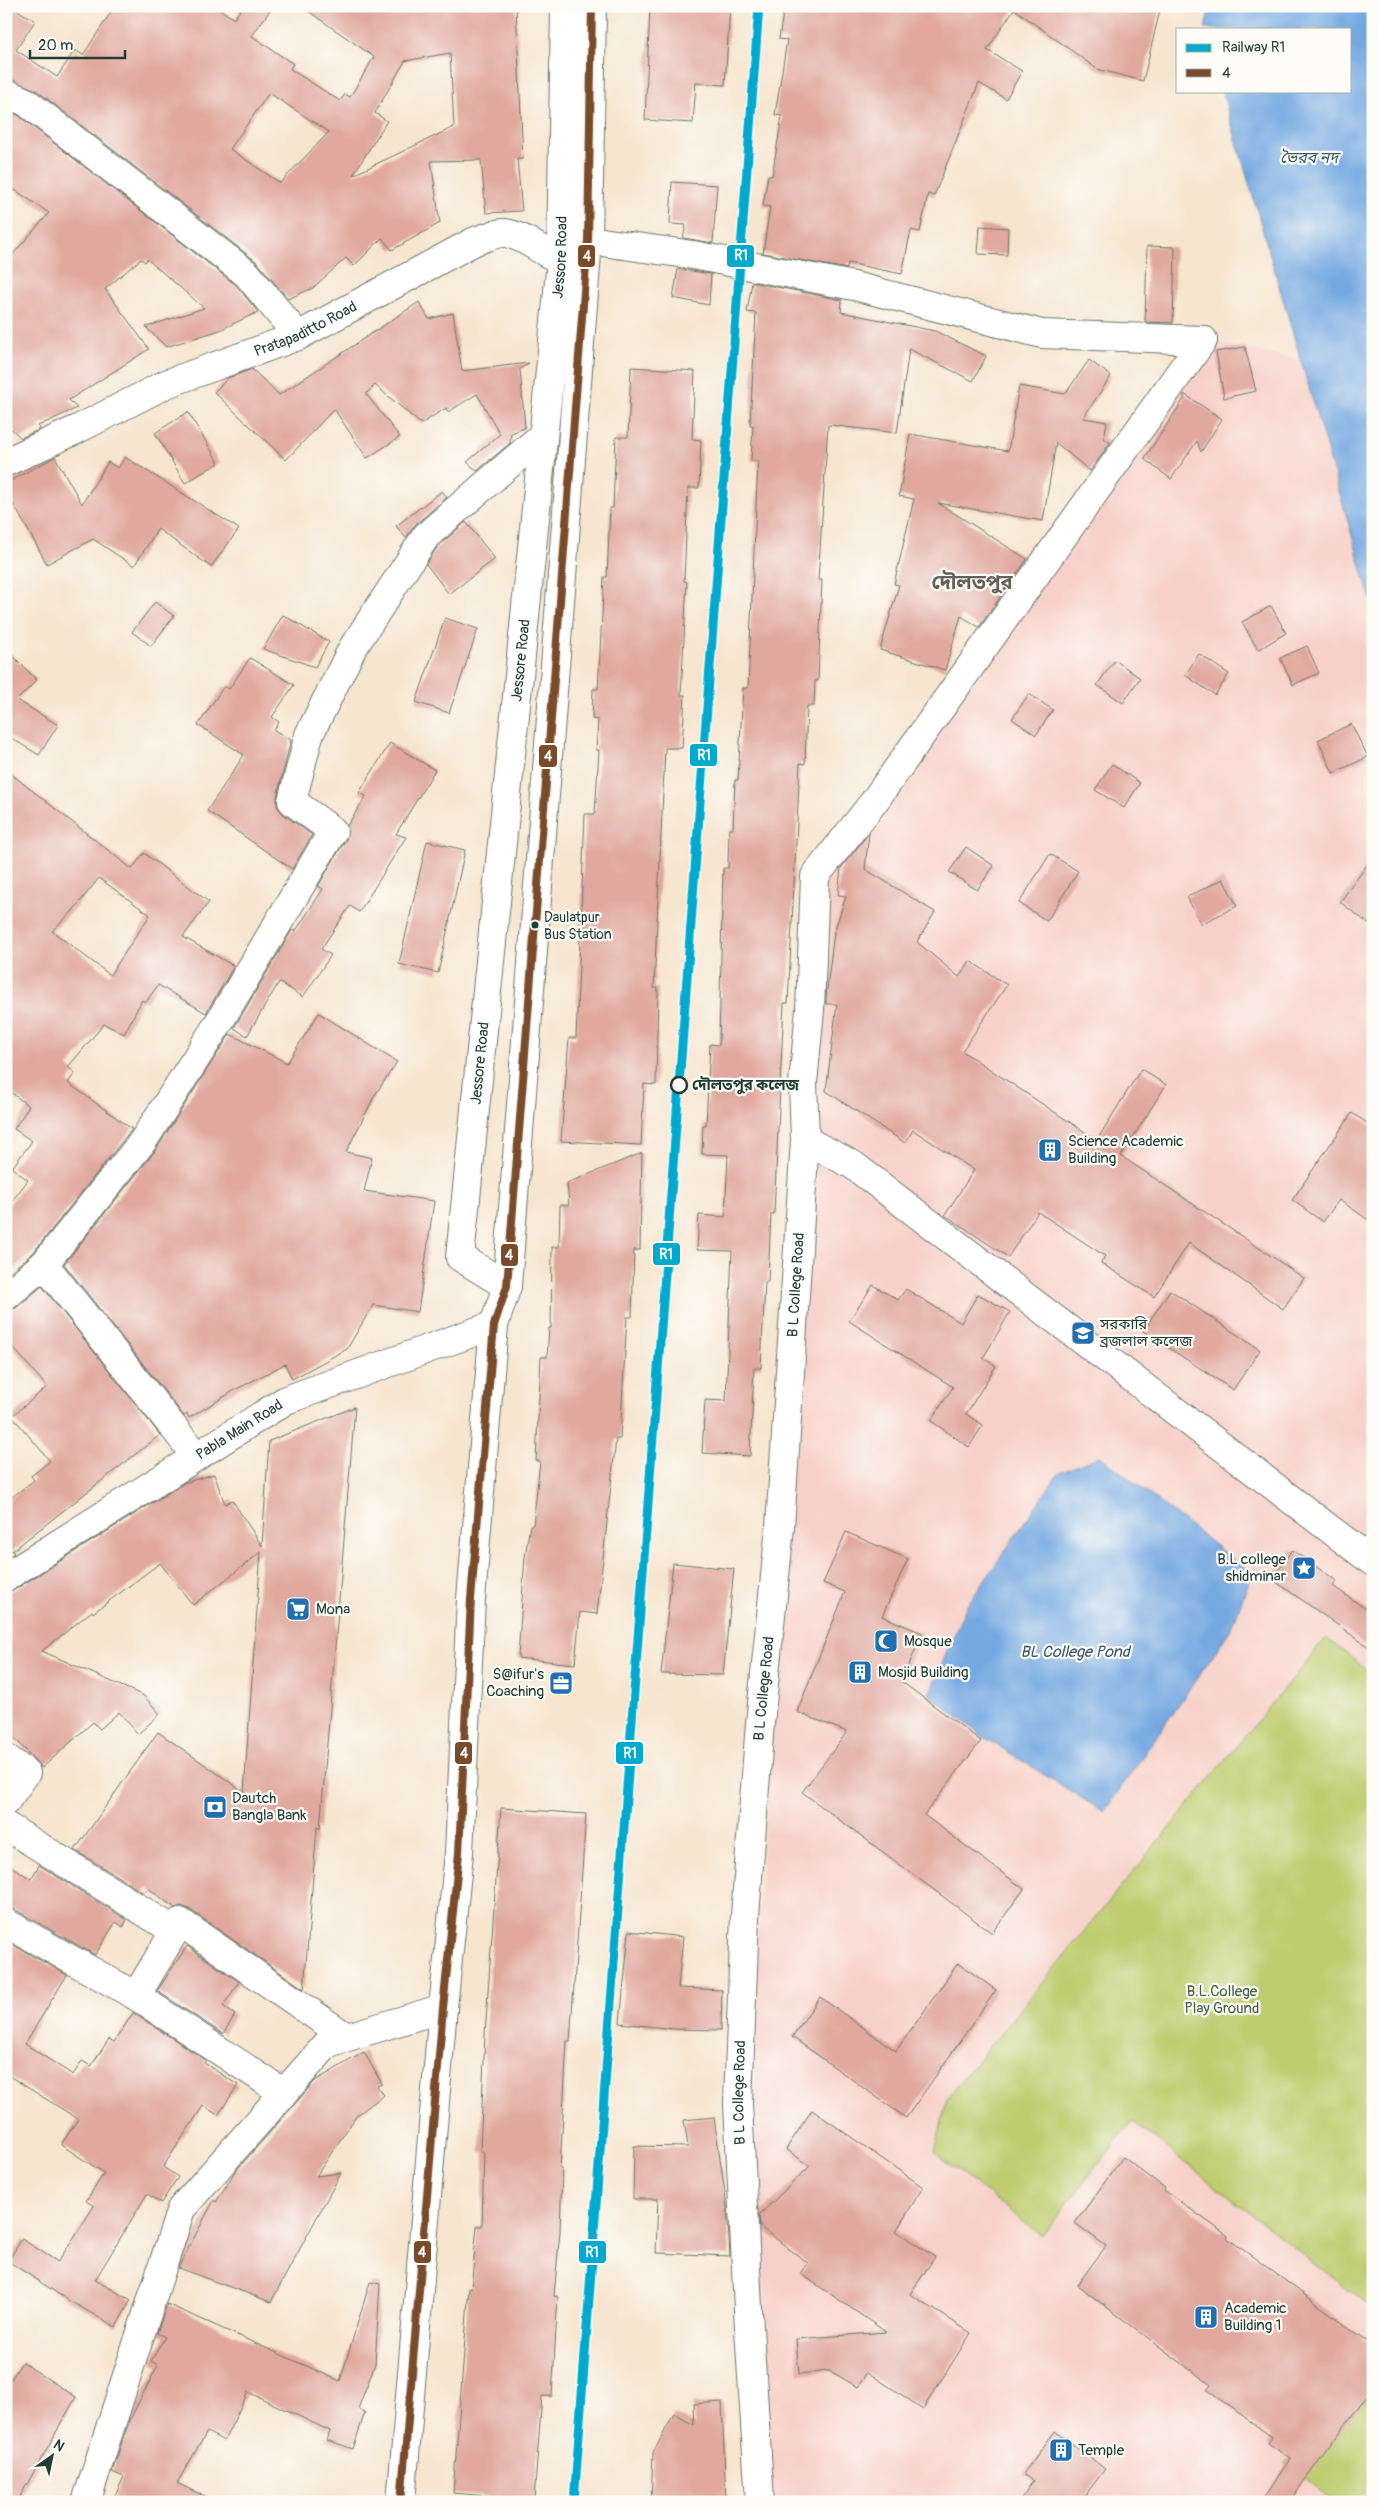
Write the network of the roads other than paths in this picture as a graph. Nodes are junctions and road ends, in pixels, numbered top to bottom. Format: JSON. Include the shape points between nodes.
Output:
{"nodes":[{"id":1,"x":565,"y":6,"type":"edge"},
{"id":2,"x":592,"y":6,"type":"edge"},
{"id":3,"x":6,"y":93,"type":"edge"},
{"id":4,"x":588,"y":240,"type":"junction"},
{"id":5,"x":561,"y":262,"type":"junction"},
{"id":6,"x":298,"y":336,"type":"junction"},
{"id":7,"x":543,"y":436,"type":"junction"},
{"id":8,"x":6,"y":462,"type":"edge"},
{"id":9,"x":805,"y":1140,"type":"junction"},
{"id":10,"x":44,"y":1264,"type":"junction"},
{"id":11,"x":507,"y":1286,"type":"junction"},
{"id":12,"x":6,"y":1296,"type":"edge"},
{"id":13,"x":494,"y":1325,"type":"junction"},
{"id":14,"x":196,"y":1456,"type":"junction"},
{"id":15,"x":1373,"y":1562,"type":"edge"},
{"id":16,"x":6,"y":1577,"type":"edge"},
{"id":17,"x":6,"y":1758,"type":"edge"},
{"id":18,"x":6,"y":1801,"type":"edge"},
{"id":19,"x":6,"y":1826,"type":"edge"},
{"id":20,"x":6,"y":1923,"type":"edge"},
{"id":21,"x":175,"y":1931,"type":"junction"},
{"id":22,"x":136,"y":1996,"type":"junction"},
{"id":23,"x":443,"y":2008,"type":"junction"},
{"id":24,"x":345,"y":2036,"type":"junction"},
{"id":25,"x":284,"y":2093,"type":"junction"},
{"id":26,"x":86,"y":2502,"type":"edge"},
{"id":27,"x":401,"y":2502,"type":"edge"},
{"id":28,"x":760,"y":2502,"type":"edge"}],
"edges":[{"from":1,"to":5,"type":"main road","name":"Jessore Road"},
{"from":2,"to":4,"type":"main road","name":"Jessore Road"},
{"from":3,"to":6,"type":"main road","via":[[26,102],[247,274]]},
{"from":4,"to":5,"type":"main road","via":[[574,262]]},
{"from":4,"to":9,"type":"main road","name":"B L College Road","via":[[854,286],[1042,334],[1203,340],[873,803],[816,876],[803,1083]]},
{"from":4,"to":11,"type":"main road","name":"Jessore Road"},
{"from":5,"to":6,"type":"main road","name":"Pratapaditto Road","via":[[526,240],[504,232],[475,241]]},
{"from":5,"to":7,"type":"main road","name":"Jessore Road"},
{"from":6,"to":8,"type":"main road","name":"Pratapaditto Road","via":[[166,384]]},
{"from":7,"to":10,"type":"main road","via":[[426,536],[352,649],[309,735],[292,801],[333,831],[144,1141]]},
{"from":7,"to":11,"type":"main road","name":"Jessore Road","via":[[460,1257]]},
{"from":9,"to":15,"type":"main road","via":[[853,1164]]},
{"from":9,"to":28,"type":"main road","name":"B L College Road","via":[[780,1527],[744,1916],[738,2103]]},
{"from":10,"to":12,"type":"main road"},
{"from":10,"to":14,"type":"main road"},
{"from":11,"to":13,"type":"main road","name":"Jessore Road"},
{"from":13,"to":14,"type":"main road","name":"Pabla Main Road","via":[[286,1400]]},
{"from":13,"to":23,"type":"main road","name":"Jessore Road","via":[[471,1599],[459,1853]]},
{"from":14,"to":16,"type":"main road","name":"Pabla Main Road"},
{"from":17,"to":18,"type":"main road","via":[[26,1773]]},
{"from":19,"to":21,"type":"main road"},
{"from":20,"to":22,"type":"main road"},
{"from":21,"to":22,"type":"main road"},
{"from":21,"to":24,"type":"main road","via":[[180,1922]]},
{"from":22,"to":25,"type":"main road"},
{"from":23,"to":24,"type":"main road"},
{"from":23,"to":27,"type":"main road","name":"Jessore Road"},
{"from":24,"to":25,"type":"main road","via":[[328,2042]]},
{"from":25,"to":26,"type":"main road","via":[[181,2209]]}]}
